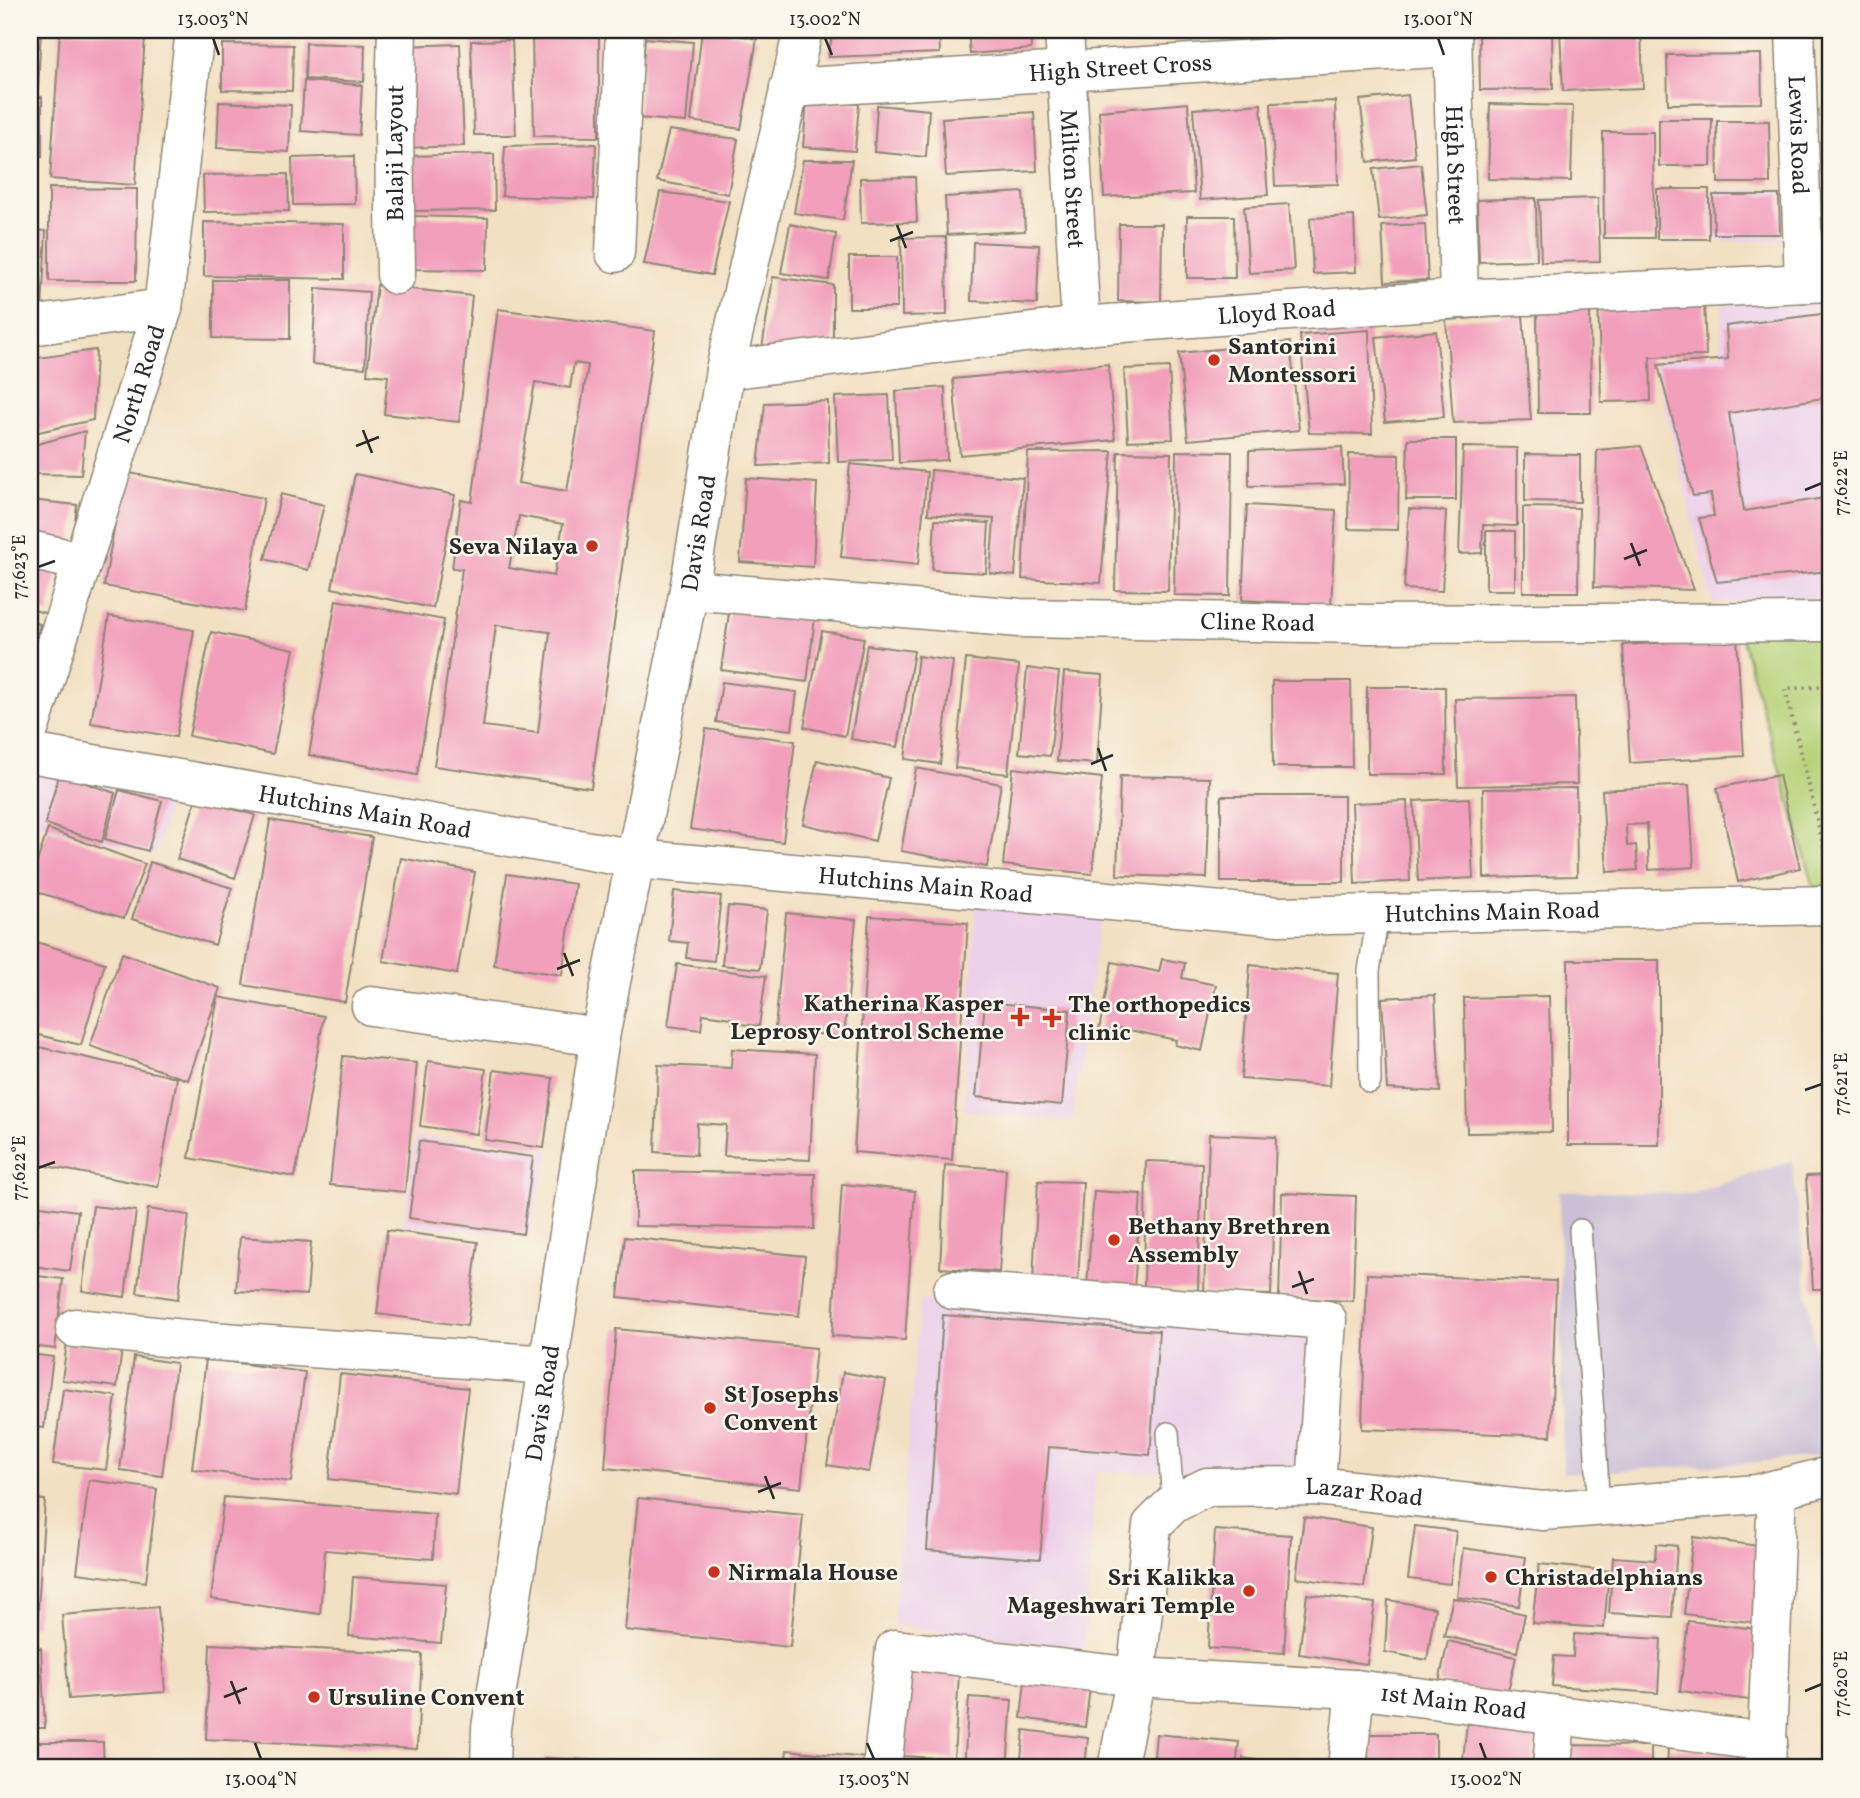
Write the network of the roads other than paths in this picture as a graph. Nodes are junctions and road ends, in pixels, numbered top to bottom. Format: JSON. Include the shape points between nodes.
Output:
{"nodes":[{"id":1,"x":195,"y":30,"type":"edge"},
{"id":2,"x":397,"y":30,"type":"edge"},
{"id":3,"x":625,"y":30,"type":"edge"},
{"id":4,"x":803,"y":30,"type":"edge"},
{"id":5,"x":1064,"y":30,"type":"edge"},
{"id":6,"x":1796,"y":30,"type":"edge"},
{"id":7,"x":1452,"y":38,"type":"edge"},
{"id":8,"x":1066,"y":70,"type":"junction"},
{"id":9,"x":789,"y":88,"type":"junction"},
{"id":10,"x":615,"y":253,"type":"dead end"},
{"id":11,"x":396,"y":275,"type":"dead end"},
{"id":12,"x":1817,"y":283,"type":"edge"},
{"id":13,"x":1459,"y":299,"type":"junction"},
{"id":14,"x":163,"y":308,"type":"junction"},
{"id":15,"x":30,"y":326,"type":"edge"},
{"id":16,"x":1081,"y":326,"type":"junction"},
{"id":17,"x":725,"y":370,"type":"junction"},
{"id":18,"x":30,"y":550,"type":"edge"},
{"id":19,"x":82,"y":562,"type":"junction"},
{"id":20,"x":688,"y":590,"type":"junction"},
{"id":21,"x":1830,"y":622,"type":"edge"},
{"id":22,"x":30,"y":727,"type":"edge"},
{"id":23,"x":30,"y":753,"type":"edge"},
{"id":24,"x":636,"y":859,"type":"junction"},
{"id":25,"x":1830,"y":905,"type":"edge"},
{"id":26,"x":1378,"y":914,"type":"junction"},
{"id":27,"x":371,"y":1006,"type":"dead end"},
{"id":28,"x":600,"y":1037,"type":"junction"},
{"id":29,"x":1370,"y":1082,"type":"dead end"},
{"id":30,"x":1580,"y":1230,"type":"dead end"},
{"id":31,"x":953,"y":1290,"type":"dead end"},
{"id":32,"x":75,"y":1328,"type":"dead end"},
{"id":33,"x":550,"y":1365,"type":"junction"},
{"id":34,"x":1168,"y":1433,"type":"dead end"},
{"id":35,"x":1830,"y":1476,"type":"edge"},
{"id":36,"x":1316,"y":1486,"type":"junction"},
{"id":37,"x":1777,"y":1489,"type":"junction"},
{"id":38,"x":1173,"y":1504,"type":"junction"},
{"id":39,"x":1598,"y":1507,"type":"junction"},
{"id":40,"x":1136,"y":1677,"type":"junction"},
{"id":41,"x":1355,"y":1689,"type":"junction"},
{"id":42,"x":1556,"y":1716,"type":"junction"},
{"id":43,"x":1767,"y":1755,"type":"edge"},
{"id":44,"x":490,"y":1768,"type":"edge"},
{"id":45,"x":882,"y":1768,"type":"edge"},
{"id":46,"x":1118,"y":1768,"type":"edge"},
{"id":47,"x":1347,"y":1768,"type":"edge"},
{"id":48,"x":1552,"y":1768,"type":"edge"}],
"edges":[{"from":1,"to":14,"type":"street","name":"North Road"},
{"from":2,"to":11,"type":"street","name":"Balaji Layout"},
{"from":3,"to":10,"type":"street"},
{"from":4,"to":9,"type":"street","name":"Davis Road"},
{"from":5,"to":8,"type":"street","name":"Milton Street"},
{"from":6,"to":12,"type":"street","name":"Lewis Road"},
{"from":7,"to":8,"type":"street","name":"High Street Cross"},
{"from":7,"to":13,"type":"street","name":"High Street"},
{"from":8,"to":9,"type":"street","name":"High Street Cross"},
{"from":8,"to":16,"type":"street","name":"Milton Street"},
{"from":9,"to":17,"type":"street","name":"Davis Road"},
{"from":12,"to":13,"type":"street","name":"Lloyd Road"},
{"from":13,"to":16,"type":"street","name":"Lloyd Road"},
{"from":14,"to":15,"type":"street"},
{"from":14,"to":19,"type":"street","name":"North Road"},
{"from":16,"to":17,"type":"street","name":"Lloyd Road"},
{"from":17,"to":20,"type":"street","name":"Davis Road"},
{"from":18,"to":19,"type":"street"},
{"from":19,"to":22,"type":"street","name":"North Road"},
{"from":20,"to":21,"type":"street","name":"Cline Road","via":[[1020,618],[1371,624]]},
{"from":20,"to":24,"type":"street","name":"Davis Road"},
{"from":23,"to":24,"type":"street","name":"Hutchins Main Road"},
{"from":24,"to":26,"type":"street","name":"Hutchins Main Road","via":[[1279,916]]},
{"from":24,"to":28,"type":"street","name":"Davis Road"},
{"from":25,"to":26,"type":"street","name":"Hutchins Main Road"},
{"from":26,"to":29,"type":"lane","via":[[1369,971]]},
{"from":27,"to":28,"type":"street"},
{"from":28,"to":33,"type":"street","name":"Davis Road"},
{"from":30,"to":39,"type":"lane"},
{"from":31,"to":36,"type":"street","via":[[1328,1320]]},
{"from":32,"to":33,"type":"street"},
{"from":33,"to":44,"type":"street","name":"Davis Road","via":[[491,1728]]},
{"from":34,"to":38,"type":"lane"},
{"from":35,"to":37,"type":"street","name":"Lazar Road"},
{"from":36,"to":38,"type":"street","name":"Lazar Road","via":[[1207,1487]]},
{"from":36,"to":39,"type":"street","name":"Lazar Road","via":[[1543,1511]]},
{"from":37,"to":39,"type":"street","name":"Lazar Road"},
{"from":37,"to":43,"type":"street"},
{"from":38,"to":40,"type":"street","name":"Lazar Road","via":[[1152,1525]]},
{"from":40,"to":41,"type":"street","name":"1st Main Road"},
{"from":40,"to":45,"type":"street","name":"1st Main Road","via":[[895,1649]]},
{"from":40,"to":46,"type":"street","name":"Lazar Road"},
{"from":41,"to":42,"type":"street","name":"1st Main Road"},
{"from":41,"to":47,"type":"street"},
{"from":42,"to":43,"type":"street","name":"1st Main Road"},
{"from":42,"to":48,"type":"street"}]}
